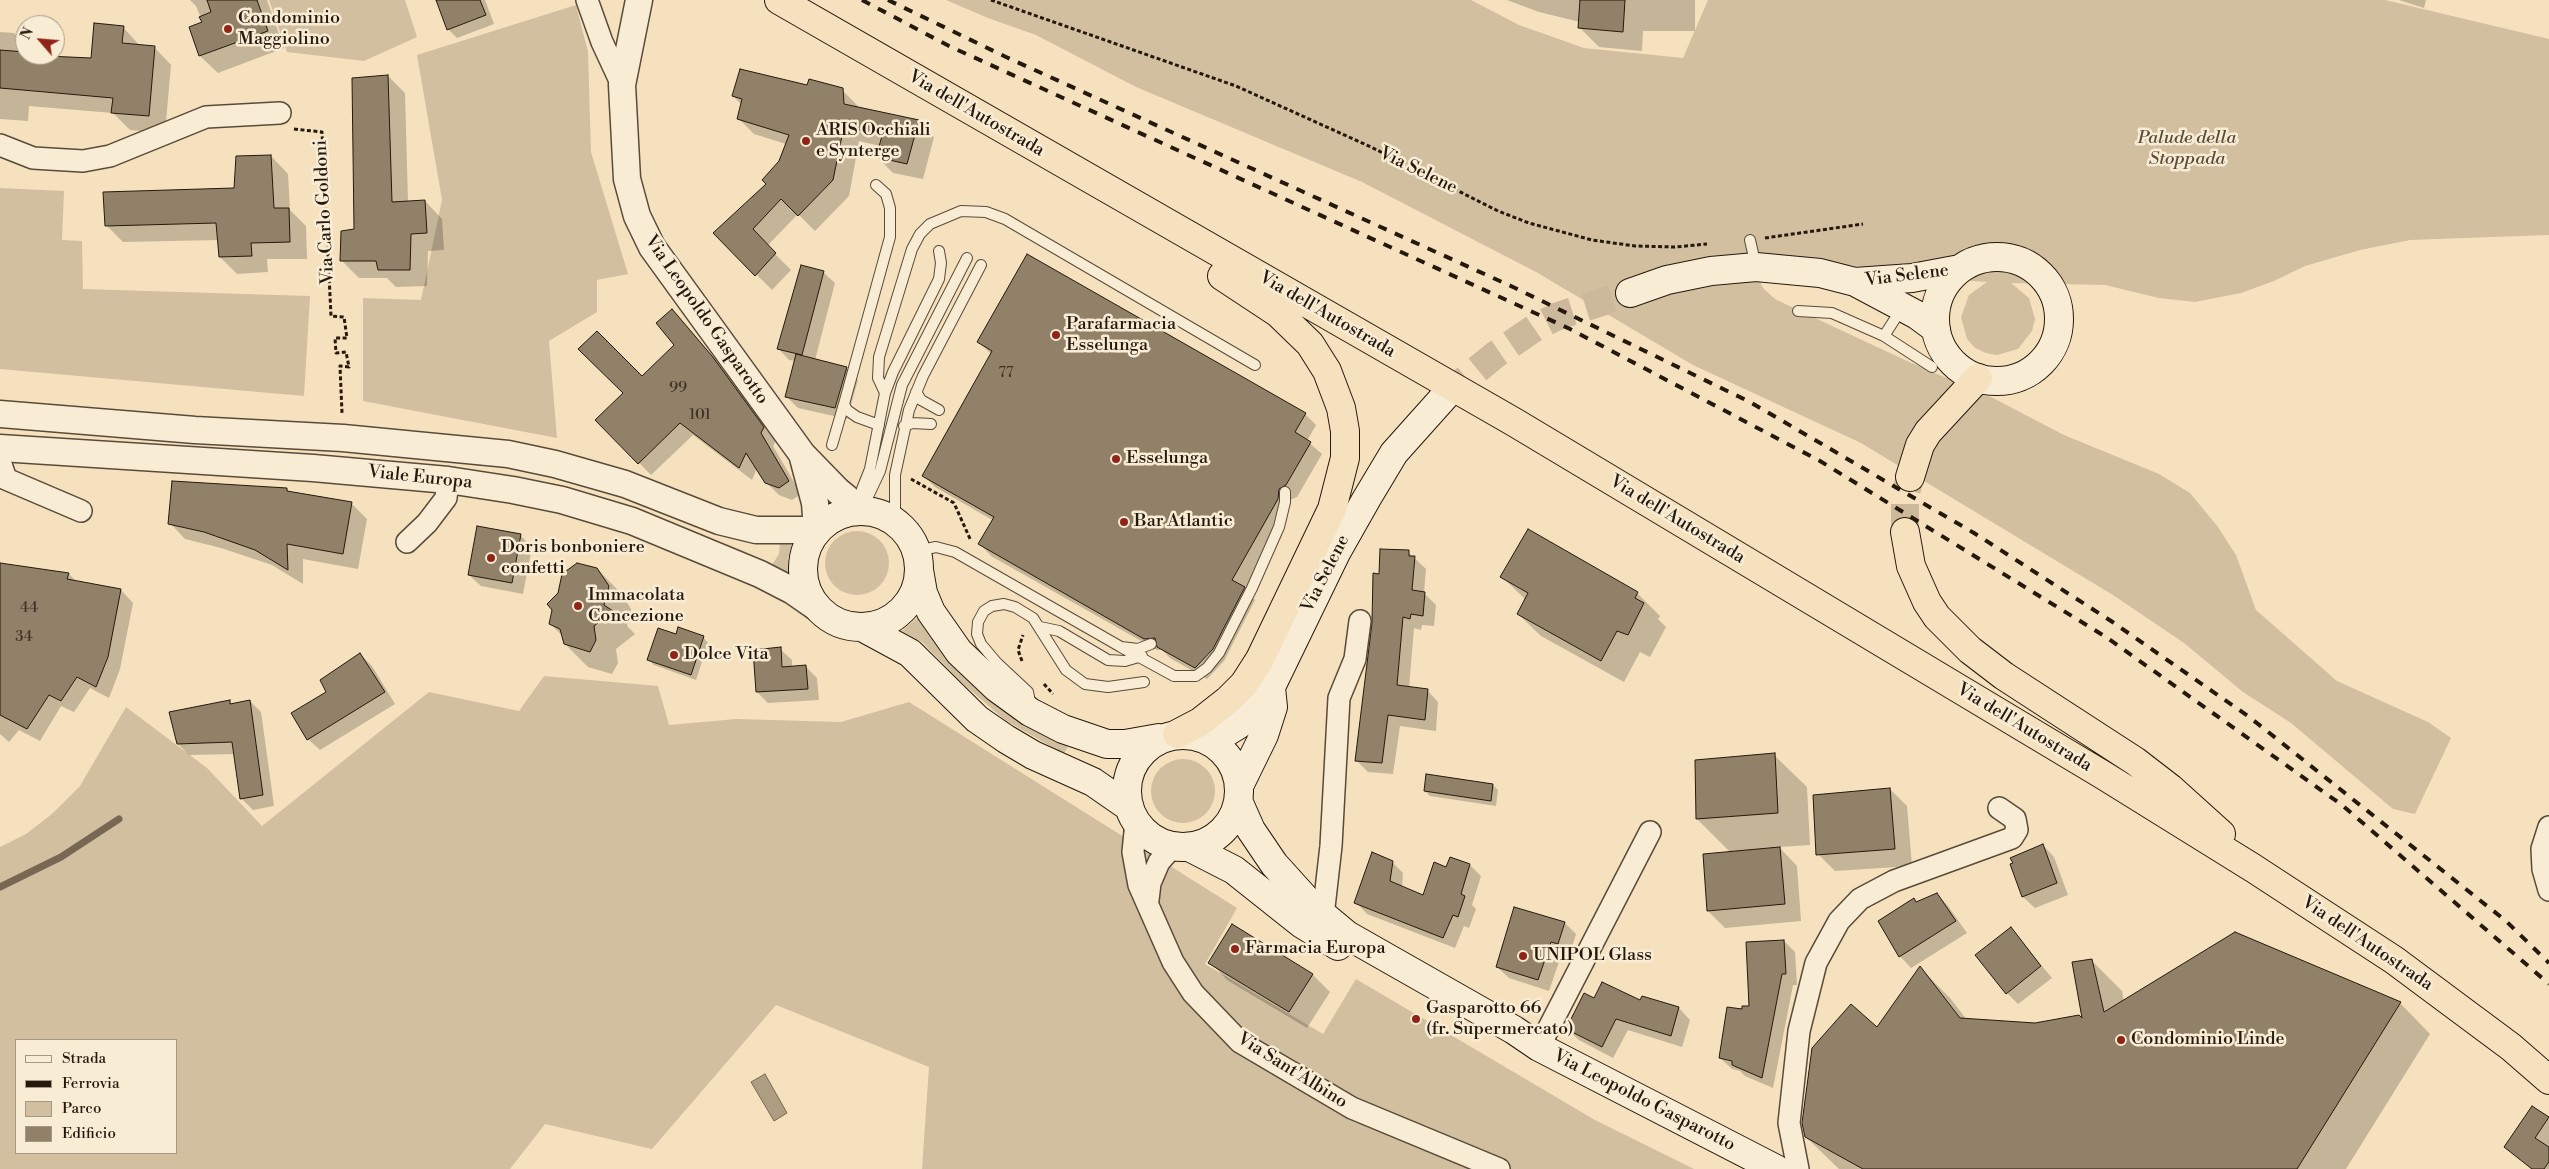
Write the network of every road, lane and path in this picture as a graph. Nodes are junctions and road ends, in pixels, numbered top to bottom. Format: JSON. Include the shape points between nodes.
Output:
{"nodes":[{"id":1,"x":587,"y":0,"type":"edge"},
{"id":2,"x":639,"y":0,"type":"edge"},
{"id":3,"x":778,"y":0,"type":"edge"},
{"id":4,"x":990,"y":0,"type":"edge"},
{"id":5,"x":622,"y":85,"type":"junction"},
{"id":6,"x":280,"y":113,"type":"joint"},
{"id":7,"x":0,"y":145,"type":"edge"},
{"id":8,"x":1041,"y":152,"type":"junction"},
{"id":9,"x":876,"y":185,"type":"dead end"},
{"id":10,"x":1863,"y":224,"type":"dead end"},
{"id":11,"x":1750,"y":240,"type":"joint"},
{"id":12,"x":1711,"y":244,"type":"dead end"},
{"id":13,"x":939,"y":251,"type":"dead end"},
{"id":14,"x":967,"y":258,"type":"dead end"},
{"id":15,"x":981,"y":265,"type":"dead end"},
{"id":16,"x":1756,"y":267,"type":"junction"},
{"id":17,"x":1960,"y":269,"type":"junction"},
{"id":18,"x":1855,"y":282,"type":"junction"},
{"id":19,"x":1630,"y":293,"type":"tunnel mouth"},
{"id":20,"x":1902,"y":308,"type":"junction"},
{"id":21,"x":1798,"y":311,"type":"dead end"},
{"id":22,"x":1936,"y":329,"type":"junction"},
{"id":23,"x":1884,"y":336,"type":"junction"},
{"id":24,"x":1255,"y":365,"type":"dead end"},
{"id":25,"x":1932,"y":367,"type":"dead end"},
{"id":26,"x":1978,"y":378,"type":"junction"},
{"id":27,"x":916,"y":392,"type":"junction"},
{"id":28,"x":885,"y":393,"type":"junction"},
{"id":29,"x":1445,"y":396,"type":"tunnel mouth"},
{"id":30,"x":844,"y":404,"type":"junction"},
{"id":31,"x":939,"y":410,"type":"dead end"},
{"id":32,"x":0,"y":414,"type":"edge"},
{"id":33,"x":931,"y":424,"type":"dead end"},
{"id":34,"x":879,"y":425,"type":"junction"},
{"id":35,"x":904,"y":426,"type":"junction"},
{"id":36,"x":343,"y":438,"type":"junction"},
{"id":37,"x":832,"y":446,"type":"dead end"},
{"id":38,"x":0,"y":448,"type":"edge"},
{"id":39,"x":802,"y":454,"type":"junction"},
{"id":40,"x":0,"y":461,"type":"edge"},
{"id":41,"x":1910,"y":477,"type":"tunnel mouth"},
{"id":42,"x":908,"y":478,"type":"dead end"},
{"id":43,"x":448,"y":480,"type":"junction"},
{"id":44,"x":1285,"y":492,"type":"dead end"},
{"id":45,"x":861,"y":510,"type":"junction"},
{"id":46,"x":81,"y":511,"type":"dead end"},
{"id":47,"x":895,"y":522,"type":"junction"},
{"id":48,"x":816,"y":530,"type":"junction"},
{"id":49,"x":1905,"y":532,"type":"tunnel mouth"},
{"id":50,"x":407,"y":542,"type":"dead end"},
{"id":51,"x":976,"y":546,"type":"dead end"},
{"id":52,"x":918,"y":560,"type":"junction"},
{"id":53,"x":816,"y":607,"type":"junction"},
{"id":54,"x":1360,"y":621,"type":"dead end"},
{"id":55,"x":862,"y":627,"type":"junction"},
{"id":56,"x":1040,"y":627,"type":"junction"},
{"id":57,"x":1027,"y":628,"type":"dead end"},
{"id":58,"x":1120,"y":648,"type":"junction"},
{"id":59,"x":1139,"y":658,"type":"junction"},
{"id":60,"x":1025,"y":664,"type":"dead end"},
{"id":61,"x":1038,"y":678,"type":"dead end"},
{"id":62,"x":1144,"y":682,"type":"dead end"},
{"id":63,"x":1271,"y":687,"type":"junction"},
{"id":64,"x":1059,"y":699,"type":"dead end"},
{"id":65,"x":1030,"y":712,"type":"junction"},
{"id":66,"x":1170,"y":736,"type":"junction"},
{"id":67,"x":1212,"y":741,"type":"junction"},
{"id":68,"x":1239,"y":794,"type":"junction"},
{"id":69,"x":1999,"y":808,"type":"dead end"},
{"id":70,"x":1132,"y":814,"type":"junction"},
{"id":71,"x":2549,"y":827,"type":"edge"},
{"id":72,"x":1650,"y":832,"type":"dead end"},
{"id":73,"x":1181,"y":847,"type":"junction"},
{"id":74,"x":1329,"y":863,"type":"junction"},
{"id":75,"x":2253,"y":868,"type":"junction"},
{"id":76,"x":1295,"y":888,"type":"junction"},
{"id":77,"x":2549,"y":890,"type":"edge"},
{"id":78,"x":1148,"y":900,"type":"junction"},
{"id":79,"x":1323,"y":916,"type":"junction"},
{"id":80,"x":1539,"y":1047,"type":"junction"},
{"id":81,"x":2549,"y":1080,"type":"edge"},
{"id":82,"x":1500,"y":1169,"type":"edge"},
{"id":83,"x":1776,"y":1169,"type":"edge"},
{"id":84,"x":1798,"y":1169,"type":"edge"}],
"edges":[{"from":1,"to":5,"type":"street"},
{"from":2,"to":5,"type":"street","name":"Via Leopoldo Gasparotto"},
{"from":3,"to":8,"type":"highway","name":"Via dell'Autostrada"},
{"from":4,"to":12,"type":"path","name":"Via Selene","via":[[1236,86],[1529,223],[1592,240],[1634,246]]},
{"from":5,"to":39,"type":"street","name":"Via Leopoldo Gasparotto","via":[[628,179],[644,232],[672,276]]},
{"from":6,"to":7,"type":"street","via":[[206,117],[110,156],[83,161],[33,158]]},
{"from":6,"to":36,"type":"path","name":"Via Carlo Goldoni","via":[[284,128],[322,132],[331,316],[344,317],[347,338],[335,338],[336,353],[346,352],[349,367],[340,366]]},
{"from":8,"to":66,"type":"highway","via":[[1070,184],[1090,199],[1249,292],[1294,326],[1327,371],[1341,408],[1345,431],[1344,458],[1332,509],[1260,659],[1244,684],[1228,700],[1200,722]]},
{"from":8,"to":75,"type":"highway","name":"Via dell'Autostrada","via":[[1514,422]]},
{"from":9,"to":30,"type":"lane","via":[[886,194],[890,208],[890,237]]},
{"from":10,"to":11,"type":"path"},
{"from":11,"to":16,"type":"lane"},
{"from":13,"to":28,"type":"lane","via":[[939,279],[892,372]]},
{"from":14,"to":45,"type":"lane","via":[[902,385],[880,472]]},
{"from":15,"to":27,"type":"lane"},
{"from":16,"to":18,"type":"main road","name":"Via Selene","via":[[1820,273]]},
{"from":16,"to":19,"type":"main road","name":"Via Selene","via":[[1667,280]]},
{"from":17,"to":18,"type":"main road","name":"Via Selene","via":[[1912,278]]},
{"from":17,"to":22,"type":"main road","name":"Via Selene","via":[[1946,283],[1938,300]]},
{"from":17,"to":26,"type":"main road","name":"Via Selene","via":[[1976,260],[1996,256],[2015,258],[2046,280],[2056,297],[2060,316],[2058,335],[2049,353],[2036,367],[2020,377],[2006,380]]},
{"from":18,"to":20,"type":"main road","name":"Via Selene"},
{"from":20,"to":22,"type":"main road","name":"Via Selene"},
{"from":20,"to":23,"type":"lane"},
{"from":21,"to":23,"type":"lane","via":[[1832,313]]},
{"from":22,"to":26,"type":"main road","name":"Via Selene","via":[[1947,356]]},
{"from":23,"to":25,"type":"lane"},
{"from":24,"to":28,"type":"lane","via":[[1005,219],[968,210],[930,224],[912,249],[879,356],[878,378]]},
{"from":26,"to":41,"type":"highway","via":[[1928,432],[1914,460]]},
{"from":27,"to":31,"type":"lane","via":[[921,400]]},
{"from":27,"to":35,"type":"lane"},
{"from":28,"to":34,"type":"lane"},
{"from":29,"to":63,"type":"main road","name":"Via Selene","via":[[1394,453],[1367,498],[1336,551]]},
{"from":30,"to":34,"type":"lane","via":[[856,417]]},
{"from":30,"to":37,"type":"lane"},
{"from":32,"to":36,"type":"street","name":"Viale Europa"},
{"from":33,"to":35,"type":"lane"},
{"from":34,"to":45,"type":"lane","via":[[870,469],[862,489]]},
{"from":35,"to":47,"type":"lane","via":[[895,475]]},
{"from":36,"to":48,"type":"street","name":"Viale Europa","via":[[533,459],[625,484],[735,526],[756,530]]},
{"from":38,"to":43,"type":"street","name":"Viale Europa","via":[[182,458]]},
{"from":39,"to":45,"type":"street","name":"Via Leopoldo Gasparotto"},
{"from":39,"to":48,"type":"street","name":"Via Leopoldo Gasparotto","via":[[814,497]]},
{"from":40,"to":46,"type":"street","via":[[6,479]]},
{"from":42,"to":51,"type":"path","via":[[954,503],[969,539]]},
{"from":43,"to":50,"type":"street","via":[[446,498]]},
{"from":43,"to":53,"type":"street","name":"Viale Europa","via":[[513,490],[615,515],[760,574]]},
{"from":44,"to":59,"type":"lane","via":[[1283,512],[1263,564],[1240,614],[1211,664],[1196,676],[1181,678]]},
{"from":45,"to":47,"type":"main road","name":"Via Leopoldo Gasparotto","via":[[884,515]]},
{"from":45,"to":48,"type":"main road","name":"Via Leopoldo Gasparotto","via":[[829,519]]},
{"from":47,"to":52,"type":"main road","name":"Via Leopoldo Gasparotto","via":[[908,535]]},
{"from":48,"to":53,"type":"main road","name":"Via Leopoldo Gasparotto","via":[[805,552],[803,577],[807,593]]},
{"from":49,"to":75,"type":"highway","via":[[1917,584],[1950,631],[2004,676],[2098,736],[2170,788]]},
{"from":52,"to":55,"type":"main road","name":"Via Leopoldo Gasparotto","via":[[916,586],[908,603],[896,616],[880,624]]},
{"from":52,"to":58,"type":"lane","via":[[936,547],[955,552]]},
{"from":52,"to":65,"type":"main road","name":"Via Leopoldo Gasparotto","via":[[923,593],[944,634],[981,673]]},
{"from":53,"to":55,"type":"main road","name":"Via Leopoldo Gasparotto","via":[[845,625]]},
{"from":54,"to":74,"type":"street","via":[[1355,659],[1339,698]]},
{"from":55,"to":70,"type":"main road","name":"Via Leopoldo Gasparotto","via":[[910,653],[977,720],[1033,755],[1093,782]]},
{"from":56,"to":59,"type":"lane","via":[[1059,631],[1108,660]]},
{"from":56,"to":62,"type":"lane","via":[[1058,659],[1077,680],[1092,687]]},
{"from":56,"to":65,"type":"lane","via":[[1033,618],[1015,607],[998,605],[984,611],[978,622],[977,634],[981,644],[1028,692],[1032,702]]},
{"from":57,"to":60,"type":"path","via":[[1018,650]]},
{"from":58,"to":59,"type":"lane"},
{"from":58,"to":59,"type":"lane","via":[[1138,649],[1150,644]]},
{"from":61,"to":64,"type":"path"},
{"from":63,"to":67,"type":"main road","name":"Via Selene","via":[[1259,706]]},
{"from":63,"to":68,"type":"main road","name":"Via Selene","via":[[1273,707]]},
{"from":65,"to":66,"type":"main road","name":"Via Leopoldo Gasparotto","via":[[1063,729],[1107,744]]},
{"from":66,"to":67,"type":"main road","name":"Via Leopoldo Gasparotto","via":[[1195,735]]},
{"from":66,"to":70,"type":"main road","via":[[1149,746],[1137,758],[1127,790]]},
{"from":67,"to":68,"type":"main road","name":"Via Leopoldo Gasparotto","via":[[1235,767]]},
{"from":68,"to":73,"type":"main road","via":[[1232,819],[1221,833],[1206,843]]},
{"from":68,"to":76,"type":"main road","name":"Via Leopoldo Gasparotto","via":[[1262,848]]},
{"from":69,"to":84,"type":"street","via":[[2015,819],[2017,830],[2012,838],[1894,881],[1860,898],[1838,921],[1816,963],[1799,1031],[1788,1123]]},
{"from":70,"to":73,"type":"main road","name":"Via Leopoldo Gasparotto","via":[[1146,834],[1158,842]]},
{"from":70,"to":78,"type":"street","name":"Via Sant'Albino","via":[[1134,860],[1139,885]]},
{"from":71,"to":77,"type":"street","via":[[2542,849]]},
{"from":72,"to":80,"type":"street","name":"Via Leopoldo Gasparotto"},
{"from":73,"to":78,"type":"street","via":[[1158,862]]},
{"from":73,"to":80,"type":"main road","name":"Via Leopoldo Gasparotto","via":[[1234,870],[1302,924],[1394,982],[1508,1040],[1523,1046]]},
{"from":74,"to":76,"type":"street","via":[[1314,882]]},
{"from":74,"to":79,"type":"street"},
{"from":75,"to":81,"type":"highway","name":"Via dell'Autostrada","via":[[2394,960]]},
{"from":76,"to":79,"type":"main road","name":"Via Leopoldo Gasparotto"},
{"from":78,"to":82,"type":"street","name":"Via Sant'Albino","via":[[1173,962],[1193,993],[1240,1042],[1352,1108]]},
{"from":79,"to":80,"type":"main road","name":"Via Leopoldo Gasparotto","via":[[1348,935]]},
{"from":80,"to":83,"type":"main road","name":"Via Leopoldo Gasparotto"}]}
